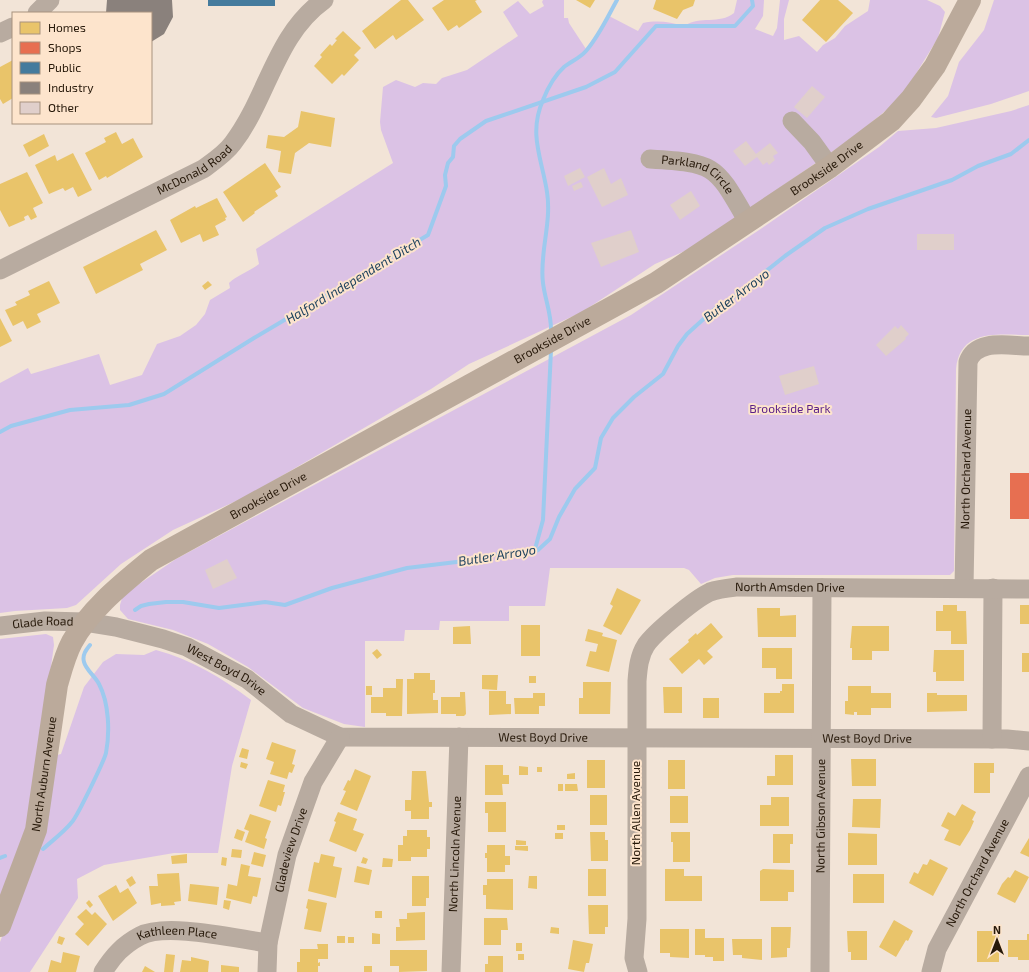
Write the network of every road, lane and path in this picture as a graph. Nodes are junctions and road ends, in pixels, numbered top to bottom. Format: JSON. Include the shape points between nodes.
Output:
{"nodes":[{"id":1,"x":50,"y":0,"type":"edge"},
{"id":2,"x":324,"y":0,"type":"edge"},
{"id":3,"x":970,"y":0,"type":"edge"},
{"id":4,"x":38,"y":12,"type":"edge"},
{"id":5,"x":12,"y":27,"type":"edge"},
{"id":6,"x":0,"y":33,"type":"edge"},
{"id":7,"x":792,"y":121,"type":"dead end"},
{"id":8,"x":650,"y":159,"type":"dead end"},
{"id":9,"x":830,"y":167,"type":"junction"},
{"id":10,"x":748,"y":222,"type":"junction"},
{"id":11,"x":0,"y":270,"type":"edge"},
{"id":12,"x":1029,"y":346,"type":"edge"},
{"id":13,"x":822,"y":588,"type":"junction"},
{"id":14,"x":964,"y":588,"type":"junction"},
{"id":15,"x":993,"y":588,"type":"junction"},
{"id":16,"x":1029,"y":588,"type":"edge"},
{"id":17,"x":85,"y":622,"type":"junction"},
{"id":18,"x":0,"y":626,"type":"edge"},
{"id":19,"x":641,"y":656,"type":"joint"},
{"id":20,"x":340,"y":736,"type":"junction"},
{"id":21,"x":460,"y":736,"type":"junction"},
{"id":22,"x":635,"y":738,"type":"junction"},
{"id":23,"x":820,"y":739,"type":"junction"},
{"id":24,"x":992,"y":739,"type":"junction"},
{"id":25,"x":1029,"y":741,"type":"edge"},
{"id":26,"x":1029,"y":776,"type":"edge"},
{"id":27,"x":0,"y":926,"type":"edge"},
{"id":28,"x":268,"y":943,"type":"junction"},
{"id":29,"x":634,"y":971,"type":"edge"},
{"id":30,"x":103,"y":972,"type":"edge"},
{"id":31,"x":267,"y":972,"type":"edge"},
{"id":32,"x":451,"y":972,"type":"edge"},
{"id":33,"x":820,"y":972,"type":"edge"},
{"id":34,"x":931,"y":972,"type":"edge"}],
"edges":[{"from":1,"to":4,"type":"street"},
{"from":2,"to":11,"type":"street","name":"McDonald Road","via":[[304,16],[286,40],[249,118],[224,154],[204,169]]},
{"from":3,"to":9,"type":"main road","name":"Brookside Drive","via":[[935,66],[911,100],[890,121]]},
{"from":5,"to":6,"type":"street"},
{"from":7,"to":9,"type":"street","via":[[812,142]]},
{"from":8,"to":10,"type":"street","name":"Parkland Circle","via":[[682,161],[704,165],[714,170],[724,181]]},
{"from":9,"to":10,"type":"main road","name":"Brookside Drive"},
{"from":10,"to":17,"type":"main road","name":"Brookside Drive","via":[[656,284],[151,560],[116,590]]},
{"from":12,"to":14,"type":"street","name":"North Orchard Avenue","via":[[985,346],[970,357],[967,370]]},
{"from":13,"to":14,"type":"street","name":"North Amsden Drive"},
{"from":13,"to":19,"type":"street","name":"North Amsden Drive","via":[[737,587],[709,593],[696,600],[655,636],[646,645]]},
{"from":13,"to":23,"type":"street","name":"North Gibson Avenue"},
{"from":14,"to":15,"type":"street","name":"North Amsden Drive"},
{"from":15,"to":16,"type":"street","name":"North Amsden Drive"},
{"from":15,"to":24,"type":"street"},
{"from":17,"to":18,"type":"street","name":"Glade Road","via":[[45,621]]},
{"from":17,"to":20,"type":"street","name":"West Boyd Drive","via":[[116,627],[187,647],[247,679],[291,714]]},
{"from":17,"to":27,"type":"main road","name":"North Auburn Avenue","via":[[72,642],[60,672],[36,830]]},
{"from":19,"to":22,"type":"street","name":"North Allen Avenue","via":[[637,680]]},
{"from":20,"to":21,"type":"street","name":"West Boyd Drive"},
{"from":20,"to":28,"type":"street","name":"Gladeview Drive","via":[[313,782],[287,855]]},
{"from":21,"to":22,"type":"street","name":"West Boyd Drive"},
{"from":21,"to":32,"type":"street","name":"North Lincoln Avenue"},
{"from":22,"to":23,"type":"street","name":"West Boyd Drive"},
{"from":22,"to":29,"type":"street","name":"North Allen Avenue","via":[[637,919]]},
{"from":23,"to":24,"type":"street","name":"West Boyd Drive"},
{"from":23,"to":33,"type":"street","name":"North Gibson Avenue"},
{"from":24,"to":25,"type":"street","name":"West Boyd Drive"},
{"from":26,"to":34,"type":"street","name":"North Orchard Avenue","via":[[937,949]]},
{"from":28,"to":30,"type":"street","name":"Kathleen Place","via":[[171,930],[141,936],[113,955]]},
{"from":28,"to":31,"type":"street","name":"Gladeview Drive"}]}
